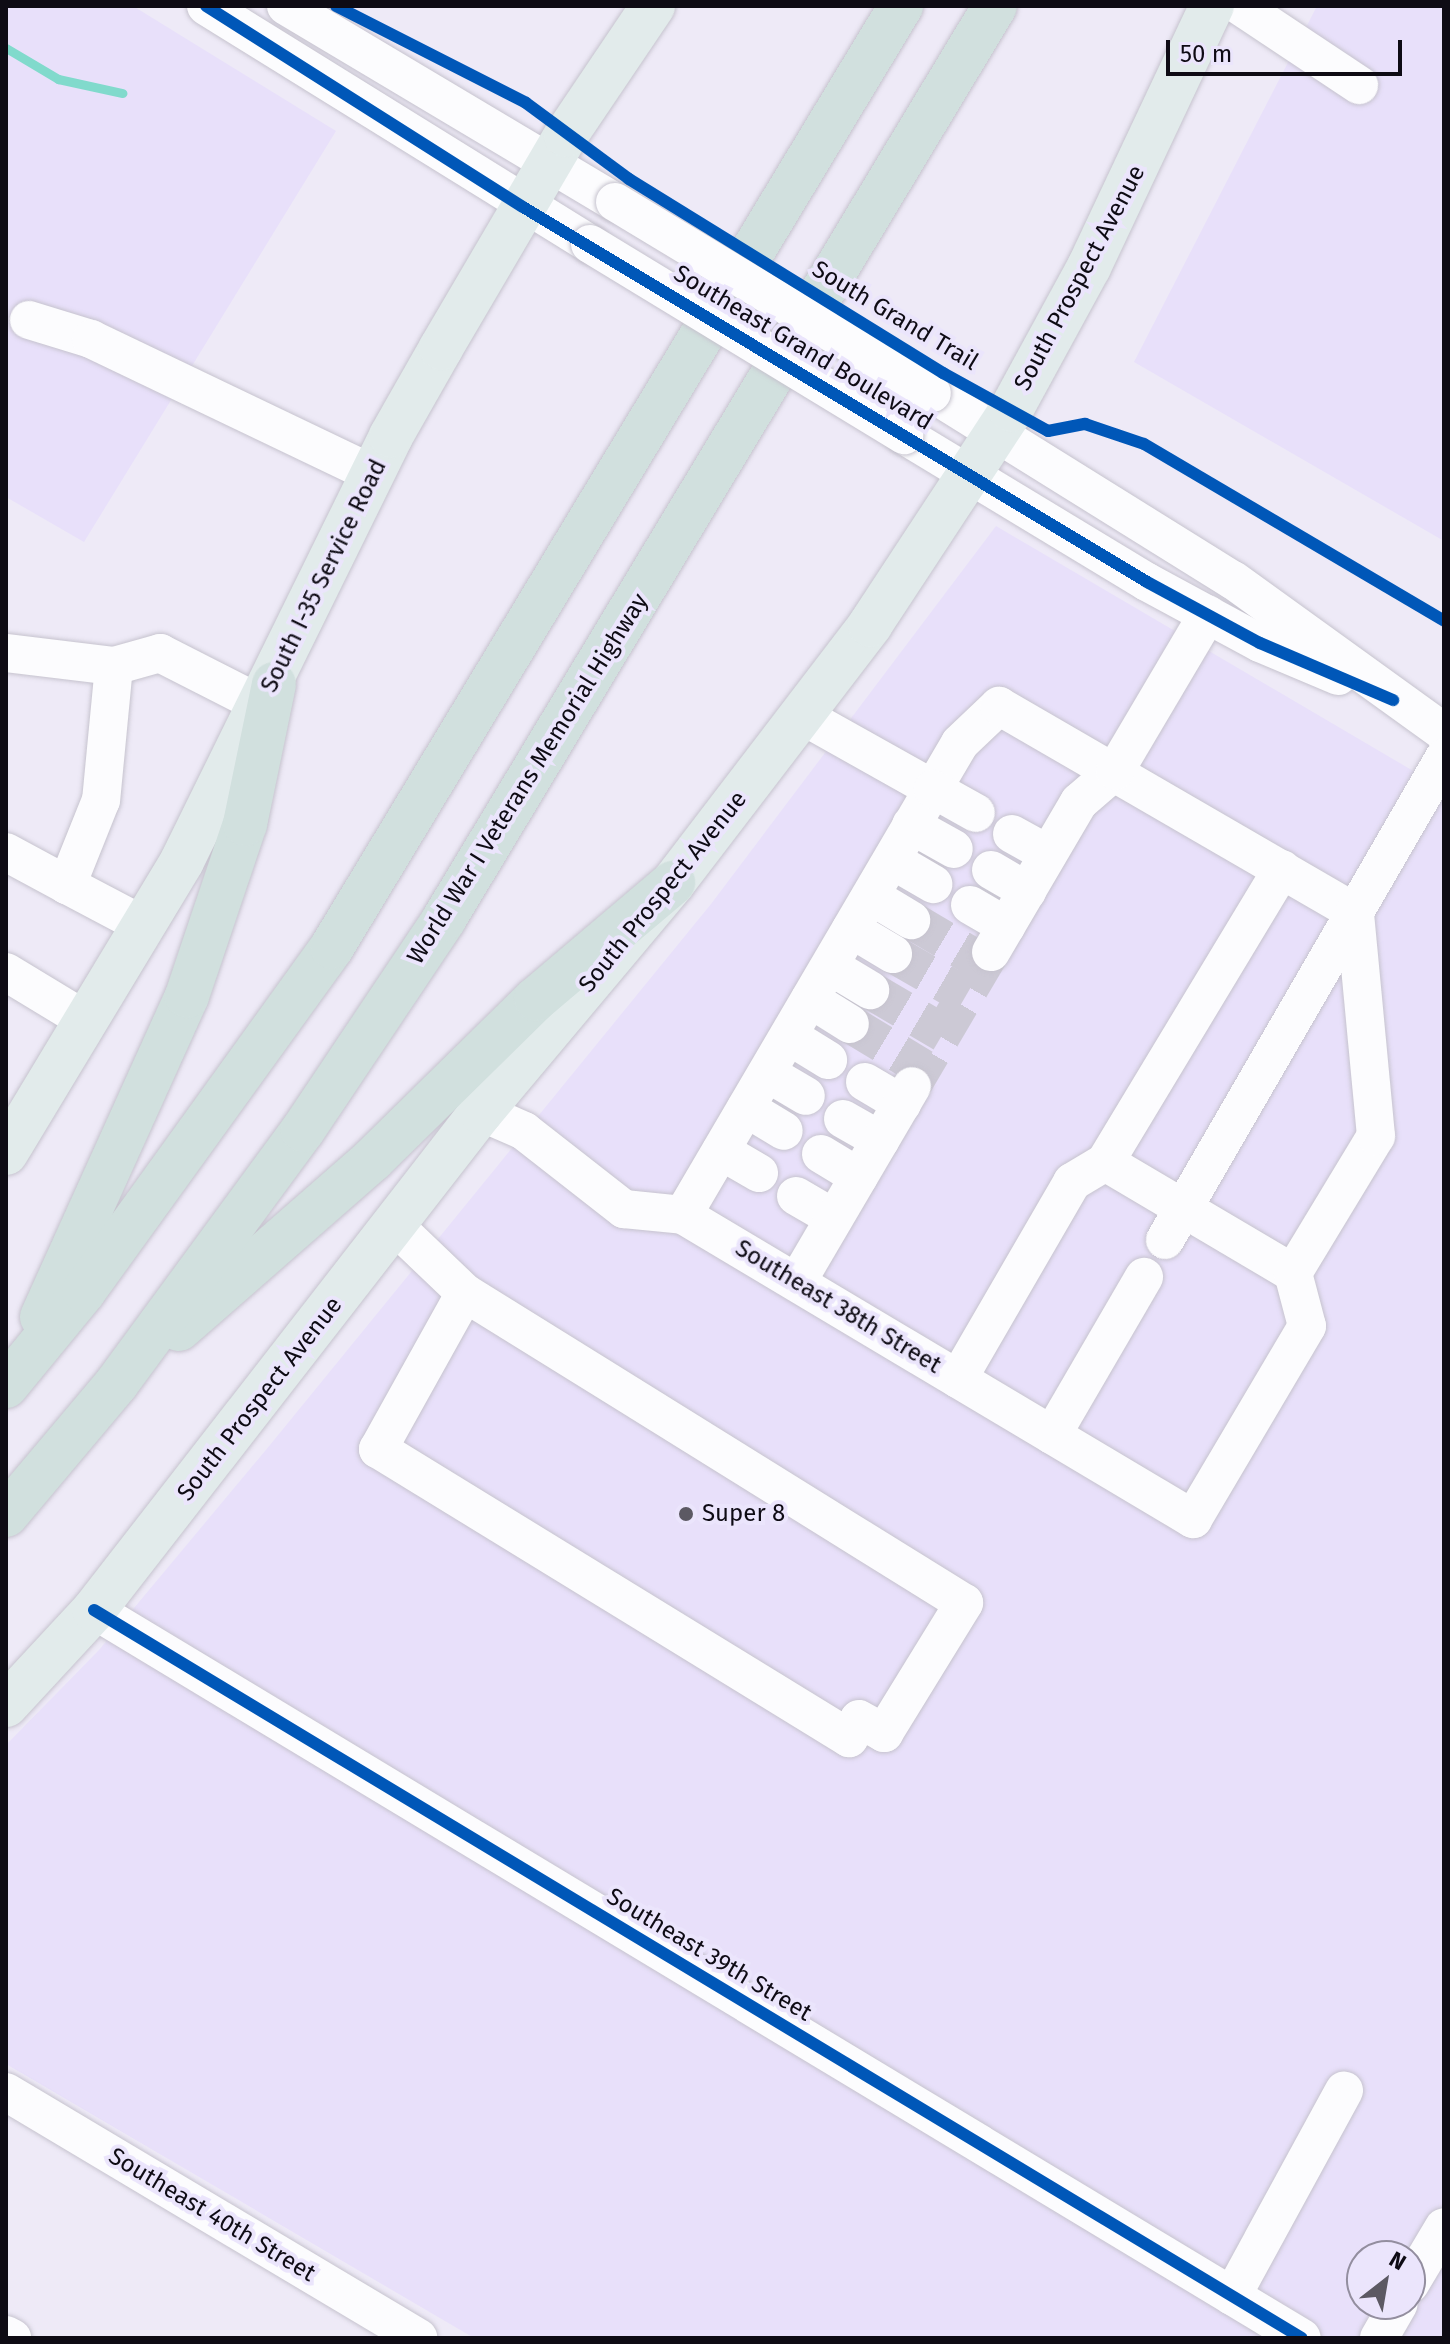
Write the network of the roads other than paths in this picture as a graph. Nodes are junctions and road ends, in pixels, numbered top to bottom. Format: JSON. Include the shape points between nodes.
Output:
{"nodes":[{"id":1,"x":206,"y":6,"type":"edge"},
{"id":2,"x":286,"y":6,"type":"edge"},
{"id":3,"x":653,"y":6,"type":"edge"},
{"id":4,"x":901,"y":6,"type":"edge"},
{"id":5,"x":995,"y":6,"type":"edge"},
{"id":6,"x":1212,"y":6,"type":"edge"},
{"id":7,"x":1240,"y":6,"type":"edge"},
{"id":8,"x":1359,"y":85,"type":"dead end"},
{"id":9,"x":550,"y":162,"type":"junction"},
{"id":10,"x":523,"y":207,"type":"junction"},
{"id":11,"x":29,"y":320,"type":"dead end"},
{"id":12,"x":997,"y":432,"type":"junction"},
{"id":13,"x":969,"y":473,"type":"junction"},
{"id":14,"x":373,"y":474,"type":"junction"},
{"id":15,"x":1208,"y":614,"type":"junction"},
{"id":16,"x":6,"y":653,"type":"edge"},
{"id":17,"x":114,"y":666,"type":"junction"},
{"id":18,"x":268,"y":694,"type":"junction"},
{"id":19,"x":1393,"y":700,"type":"junction"},
{"id":20,"x":803,"y":716,"type":"junction"},
{"id":21,"x":1444,"y":732,"type":"edge"},
{"id":22,"x":1444,"y":758,"type":"edge"},
{"id":23,"x":1115,"y":771,"type":"junction"},
{"id":24,"x":933,"y":789,"type":"junction"},
{"id":25,"x":976,"y":813,"type":"dead end"},
{"id":26,"x":911,"y":825,"type":"junction"},
{"id":27,"x":1012,"y":834,"type":"dead end"},
{"id":28,"x":954,"y":849,"type":"dead end"},
{"id":29,"x":6,"y":852,"type":"edge"},
{"id":30,"x":1048,"y":854,"type":"junction"},
{"id":31,"x":892,"y":860,"type":"junction"},
{"id":32,"x":1282,"y":869,"type":"junction"},
{"id":33,"x":991,"y":870,"type":"dead end"},
{"id":34,"x":673,"y":883,"type":"junction"},
{"id":35,"x":933,"y":884,"type":"tunnel mouth"},
{"id":36,"x":67,"y":885,"type":"junction"},
{"id":37,"x":1027,"y":891,"type":"junction"},
{"id":38,"x":871,"y":896,"type":"junction"},
{"id":39,"x":970,"y":905,"type":"dead end"},
{"id":40,"x":1355,"y":912,"type":"junction"},
{"id":41,"x":911,"y":920,"type":"tunnel mouth"},
{"id":42,"x":143,"y":925,"type":"junction"},
{"id":43,"x":851,"y":929,"type":"junction"},
{"id":44,"x":893,"y":954,"type":"tunnel mouth"},
{"id":45,"x":830,"y":966,"type":"junction"},
{"id":46,"x":6,"y":972,"type":"edge"},
{"id":47,"x":870,"y":990,"type":"tunnel mouth"},
{"id":48,"x":810,"y":999,"type":"junction"},
{"id":49,"x":87,"y":1021,"type":"junction"},
{"id":50,"x":850,"y":1024,"type":"tunnel mouth"},
{"id":51,"x":789,"y":1036,"type":"junction"},
{"id":52,"x":828,"y":1060,"type":"tunnel mouth"},
{"id":53,"x":767,"y":1073,"type":"junction"},
{"id":54,"x":865,"y":1082,"type":"dead end"},
{"id":55,"x":806,"y":1096,"type":"dead end"},
{"id":56,"x":746,"y":1108,"type":"junction"},
{"id":57,"x":481,"y":1112,"type":"junction"},
{"id":58,"x":843,"y":1119,"type":"dead end"},
{"id":59,"x":784,"y":1131,"type":"dead end"},
{"id":60,"x":880,"y":1140,"type":"junction"},
{"id":61,"x":721,"y":1151,"type":"junction"},
{"id":62,"x":6,"y":1153,"type":"edge"},
{"id":63,"x":821,"y":1154,"type":"dead end"},
{"id":64,"x":1105,"y":1162,"type":"junction"},
{"id":65,"x":759,"y":1173,"type":"dead end"},
{"id":66,"x":859,"y":1177,"type":"junction"},
{"id":67,"x":796,"y":1196,"type":"dead end"},
{"id":68,"x":683,"y":1215,"type":"junction"},
{"id":69,"x":834,"y":1218,"type":"junction"},
{"id":70,"x":1174,"y":1224,"type":"junction"},
{"id":71,"x":396,"y":1227,"type":"junction"},
{"id":72,"x":1293,"y":1273,"type":"junction"},
{"id":73,"x":1144,"y":1277,"type":"dead end"},
{"id":74,"x":797,"y":1282,"type":"junction"},
{"id":75,"x":465,"y":1293,"type":"junction"},
{"id":76,"x":958,"y":1379,"type":"junction"},
{"id":77,"x":11,"y":1380,"type":"edge"},
{"id":78,"x":117,"y":1383,"type":"junction"},
{"id":79,"x":1052,"y":1435,"type":"junction"},
{"id":80,"x":6,"y":1515,"type":"edge"},
{"id":81,"x":94,"y":1610,"type":"junction"},
{"id":82,"x":6,"y":1705,"type":"edge"},
{"id":83,"x":1344,"y":2091,"type":"dead end"},
{"id":84,"x":6,"y":2092,"type":"edge"},
{"id":85,"x":1444,"y":2227,"type":"edge"},
{"id":86,"x":1426,"y":2257,"type":"edge"},
{"id":87,"x":1232,"y":2296,"type":"junction"},
{"id":88,"x":1390,"y":2320,"type":"edge"},
{"id":89,"x":6,"y":2335,"type":"edge"},
{"id":90,"x":12,"y":2338,"type":"edge"},
{"id":91,"x":418,"y":2338,"type":"edge"},
{"id":92,"x":1302,"y":2338,"type":"edge"},
{"id":93,"x":1379,"y":2338,"type":"edge"}],
"edges":[{"from":1,"to":10,"type":"street","name":"Southeast Grand Boulevard"},
{"from":2,"to":9,"type":"street","name":"Southeast Grand Boulevard"},
{"from":3,"to":9,"type":"main road","name":"South I-35 Service Road"},
{"from":4,"to":77,"type":"highway","via":[[332,947],[84,1291]]},
{"from":5,"to":78,"type":"highway","name":"World War I Veterans Memorial Highway","via":[[444,919],[303,1130]]},
{"from":6,"to":12,"type":"main road","name":"South Prospect Avenue","via":[[1089,267]]},
{"from":7,"to":8,"type":"street"},
{"from":9,"to":10,"type":"main road","name":"South I-35 Service Road"},
{"from":9,"to":12,"type":"street","name":"Southeast Grand Boulevard","bridge":true},
{"from":10,"to":13,"type":"street","name":"Southeast Grand Boulevard","bridge":true},
{"from":10,"to":14,"type":"main road","name":"South I-35 Service Road"},
{"from":11,"to":14,"type":"street","via":[[91,339]]},
{"from":12,"to":13,"type":"main road","name":"South Prospect Avenue"},
{"from":12,"to":19,"type":"street","name":"Southeast Grand Boulevard","via":[[1233,580]]},
{"from":13,"to":15,"type":"street","name":"Southeast Grand Boulevard"},
{"from":13,"to":20,"type":"main road","name":"South Prospect Avenue"},
{"from":14,"to":18,"type":"main road","name":"South I-35 Service Road"},
{"from":15,"to":19,"type":"street","name":"Southeast Grand Boulevard","via":[[1260,643]]},
{"from":15,"to":23,"type":"street"},
{"from":16,"to":17,"type":"street"},
{"from":17,"to":18,"type":"street","via":[[160,653]]},
{"from":17,"to":36,"type":"street","via":[[101,800]]},
{"from":18,"to":42,"type":"main road","name":"South I-35 Service Road"},
{"from":18,"to":77,"type":"highway","via":[[245,824],[187,996]]},
{"from":19,"to":21,"type":"street","name":"Southeast Grand Boulevard"},
{"from":20,"to":24,"type":"street"},
{"from":20,"to":34,"type":"main road","name":"South Prospect Avenue"},
{"from":22,"to":40,"type":"street"},
{"from":23,"to":24,"type":"street","via":[[999,706],[960,743]]},
{"from":23,"to":30,"type":"street","via":[[1079,802]]},
{"from":23,"to":32,"type":"street"},
{"from":24,"to":25,"type":"street"},
{"from":24,"to":26,"type":"street"},
{"from":26,"to":28,"type":"street"},
{"from":26,"to":31,"type":"street"},
{"from":27,"to":30,"type":"street"},
{"from":29,"to":36,"type":"street"},
{"from":30,"to":37,"type":"street"},
{"from":31,"to":35,"type":"street"},
{"from":31,"to":38,"type":"street"},
{"from":32,"to":40,"type":"street"},
{"from":32,"to":64,"type":"street"},
{"from":33,"to":37,"type":"street"},
{"from":34,"to":57,"type":"main road","name":"South Prospect Avenue"},
{"from":34,"to":78,"type":"highway","via":[[536,999],[372,1160]]},
{"from":36,"to":42,"type":"street"},
{"from":37,"to":39,"type":"street","via":[[999,939]]},
{"from":38,"to":41,"type":"street"},
{"from":38,"to":43,"type":"street"},
{"from":40,"to":70,"type":"street"},
{"from":40,"to":72,"type":"street","via":[[1376,1136]]},
{"from":42,"to":49,"type":"main road","name":"South I-35 Service Road"},
{"from":43,"to":44,"type":"street"},
{"from":43,"to":45,"type":"street"},
{"from":45,"to":47,"type":"street"},
{"from":45,"to":48,"type":"street"},
{"from":46,"to":49,"type":"street"},
{"from":48,"to":50,"type":"street"},
{"from":48,"to":51,"type":"street"},
{"from":49,"to":62,"type":"main road","name":"South I-35 Service Road"},
{"from":51,"to":52,"type":"street"},
{"from":51,"to":53,"type":"street"},
{"from":53,"to":55,"type":"street"},
{"from":53,"to":56,"type":"street"},
{"from":54,"to":60,"type":"street","via":[[907,1095]]},
{"from":56,"to":59,"type":"street"},
{"from":56,"to":61,"type":"street"},
{"from":57,"to":68,"type":"street","name":"Southeast 38th Street","via":[[524,1131],[624,1209]]},
{"from":57,"to":71,"type":"main road","name":"South Prospect Avenue"},
{"from":58,"to":60,"type":"street"},
{"from":60,"to":66,"type":"street"},
{"from":61,"to":65,"type":"street"},
{"from":61,"to":68,"type":"street"},
{"from":63,"to":66,"type":"street"},
{"from":64,"to":70,"type":"street"},
{"from":64,"to":76,"type":"street","via":[[1072,1182]]},
{"from":66,"to":69,"type":"street"},
{"from":67,"to":69,"type":"street"},
{"from":68,"to":74,"type":"street","name":"Southeast 38th Street"},
{"from":69,"to":74,"type":"street"},
{"from":70,"to":72,"type":"street"},
{"from":71,"to":75,"type":"street"},
{"from":71,"to":81,"type":"main road","name":"South Prospect Avenue"},
{"from":72,"to":79,"type":"street","name":"Southeast 38th Street","via":[[1307,1326],[1193,1519]]},
{"from":73,"to":79,"type":"street"},
{"from":74,"to":76,"type":"street","name":"Southeast 38th Street"},
{"from":75,"to":75,"type":"street","via":[[378,1449],[849,1738],[859,1719],[884,1733],[964,1603]]},
{"from":76,"to":79,"type":"street","name":"Southeast 38th Street"},
{"from":78,"to":80,"type":"highway","name":"World War I Veterans Memorial Highway"},
{"from":81,"to":82,"type":"main road","name":"South Prospect Avenue"},
{"from":81,"to":87,"type":"street","name":"Southeast 39th Street"},
{"from":83,"to":87,"type":"street"},
{"from":84,"to":91,"type":"street","name":"Southeast 40th Street"},
{"from":85,"to":86,"type":"street"},
{"from":87,"to":92,"type":"street","name":"Southeast 39th Street"},
{"from":88,"to":93,"type":"street"},
{"from":89,"to":90,"type":"street"}]}
